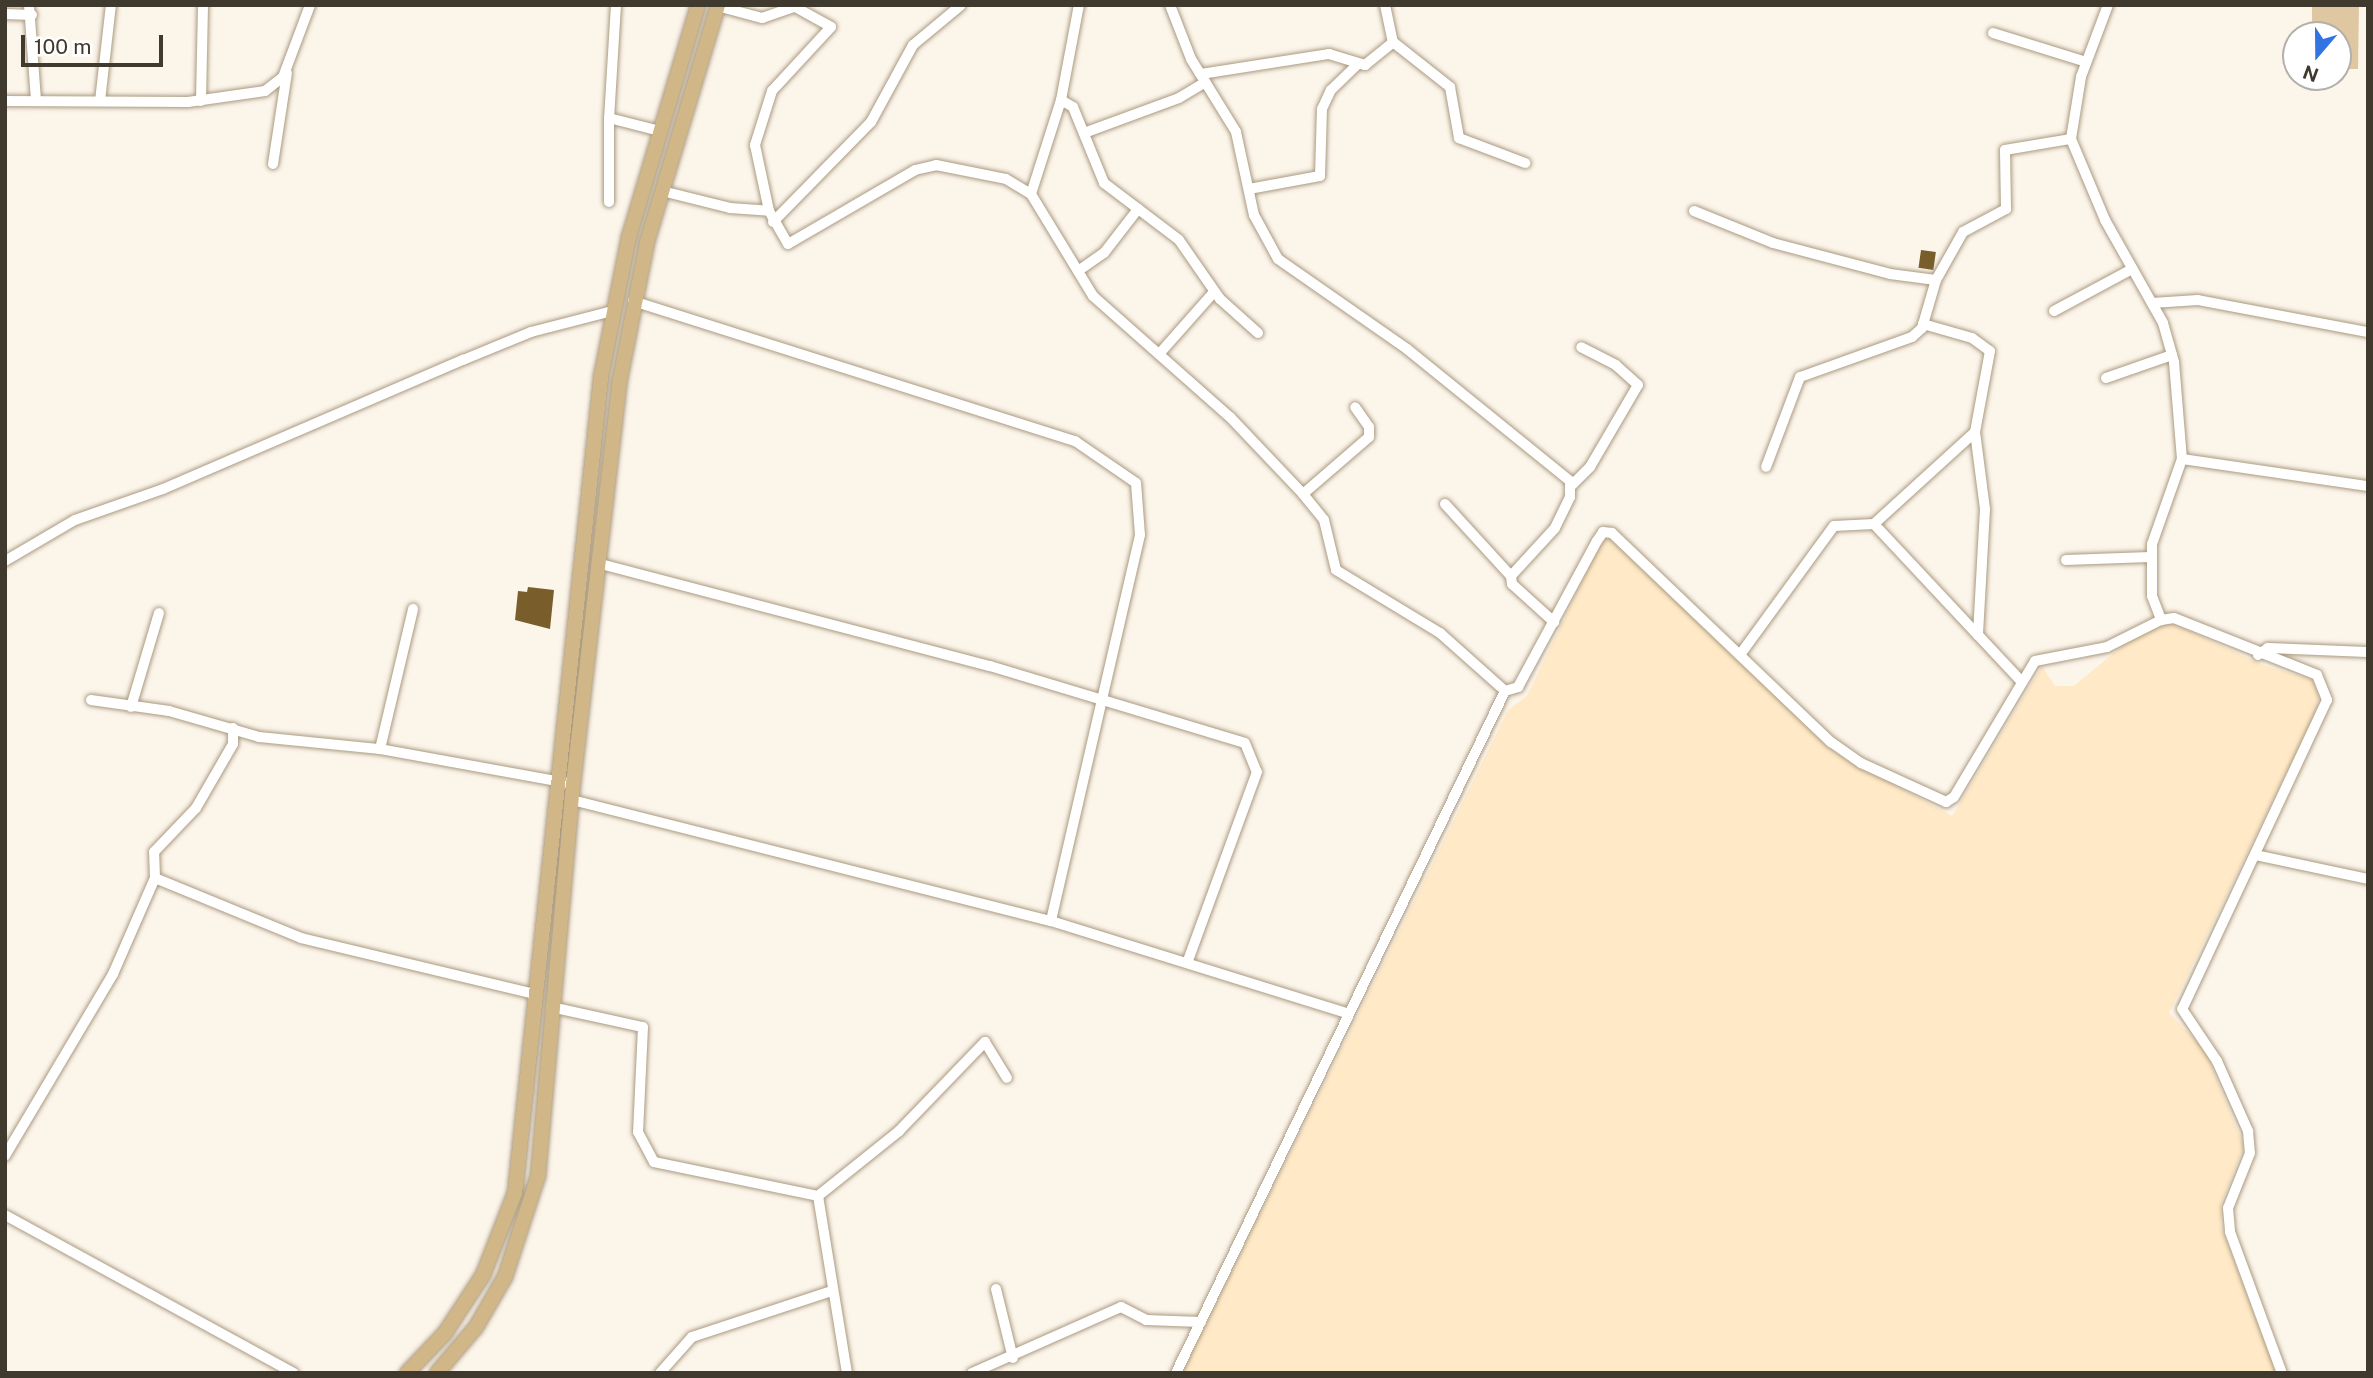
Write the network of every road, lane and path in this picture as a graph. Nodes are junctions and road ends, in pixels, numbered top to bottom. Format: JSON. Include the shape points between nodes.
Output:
{"nodes":[{"id":1,"x":111,"y":5,"type":"edge"},
{"id":2,"x":203,"y":5,"type":"edge"},
{"id":3,"x":616,"y":5,"type":"edge"},
{"id":4,"x":698,"y":5,"type":"edge"},
{"id":5,"x":961,"y":5,"type":"edge"},
{"id":6,"x":1079,"y":5,"type":"edge"},
{"id":7,"x":1170,"y":5,"type":"edge"},
{"id":8,"x":1385,"y":5,"type":"edge"},
{"id":9,"x":2108,"y":5,"type":"edge"},
{"id":10,"x":306,"y":6,"type":"edge"},
{"id":11,"x":718,"y":6,"type":"edge"},
{"id":12,"x":798,"y":7,"type":"edge"},
{"id":13,"x":31,"y":10,"type":"edge"},
{"id":14,"x":5,"y":14,"type":"edge"},
{"id":15,"x":1993,"y":33,"type":"dead end"},
{"id":16,"x":1394,"y":41,"type":"junction"},
{"id":17,"x":2087,"y":62,"type":"junction"},
{"id":18,"x":1357,"y":65,"type":"junction"},
{"id":19,"x":288,"y":67,"type":"junction"},
{"id":20,"x":1203,"y":78,"type":"junction"},
{"id":21,"x":1062,"y":100,"type":"junction"},
{"id":22,"x":5,"y":101,"type":"edge"},
{"id":23,"x":36,"y":101,"type":"junction"},
{"id":24,"x":100,"y":101,"type":"junction"},
{"id":25,"x":201,"y":101,"type":"junction"},
{"id":26,"x":609,"y":118,"type":"junction"},
{"id":27,"x":660,"y":131,"type":"junction"},
{"id":28,"x":1084,"y":133,"type":"junction"},
{"id":29,"x":2071,"y":139,"type":"junction"},
{"id":30,"x":1525,"y":163,"type":"dead end"},
{"id":31,"x":273,"y":164,"type":"dead end"},
{"id":32,"x":1249,"y":188,"type":"junction"},
{"id":33,"x":662,"y":191,"type":"junction"},
{"id":34,"x":1031,"y":194,"type":"junction"},
{"id":35,"x":609,"y":202,"type":"dead end"},
{"id":36,"x":1138,"y":209,"type":"junction"},
{"id":37,"x":769,"y":211,"type":"junction"},
{"id":38,"x":1694,"y":211,"type":"dead end"},
{"id":39,"x":773,"y":222,"type":"junction"},
{"id":40,"x":2132,"y":269,"type":"junction"},
{"id":41,"x":1078,"y":271,"type":"junction"},
{"id":42,"x":1936,"y":280,"type":"junction"},
{"id":43,"x":1214,"y":292,"type":"junction"},
{"id":44,"x":633,"y":301,"type":"junction"},
{"id":45,"x":2152,"y":303,"type":"junction"},
{"id":46,"x":612,"y":311,"type":"junction"},
{"id":47,"x":2054,"y":311,"type":"dead end"},
{"id":48,"x":1923,"y":324,"type":"junction"},
{"id":49,"x":2368,"y":332,"type":"edge"},
{"id":50,"x":1258,"y":333,"type":"dead end"},
{"id":51,"x":1581,"y":347,"type":"dead end"},
{"id":52,"x":1160,"y":353,"type":"junction"},
{"id":53,"x":2172,"y":355,"type":"junction"},
{"id":54,"x":2106,"y":378,"type":"dead end"},
{"id":55,"x":1355,"y":407,"type":"dead end"},
{"id":56,"x":1975,"y":432,"type":"junction"},
{"id":57,"x":2182,"y":460,"type":"junction"},
{"id":58,"x":1766,"y":467,"type":"dead end"},
{"id":59,"x":1572,"y":486,"type":"junction"},
{"id":60,"x":2368,"y":486,"type":"edge"},
{"id":61,"x":1303,"y":494,"type":"junction"},
{"id":62,"x":1445,"y":504,"type":"dead end"},
{"id":63,"x":1874,"y":524,"type":"junction"},
{"id":64,"x":2150,"y":557,"type":"junction"},
{"id":65,"x":2066,"y":560,"type":"dead end"},
{"id":66,"x":5,"y":561,"type":"edge"},
{"id":67,"x":597,"y":563,"type":"junction"},
{"id":68,"x":1511,"y":576,"type":"junction"},
{"id":69,"x":413,"y":608,"type":"dead end"},
{"id":70,"x":159,"y":613,"type":"dead end"},
{"id":71,"x":2161,"y":620,"type":"junction"},
{"id":72,"x":1554,"y":622,"type":"junction"},
{"id":73,"x":1978,"y":635,"type":"junction"},
{"id":74,"x":1742,"y":652,"type":"junction"},
{"id":75,"x":2368,"y":652,"type":"edge"},
{"id":76,"x":2258,"y":655,"type":"junction"},
{"id":77,"x":2022,"y":682,"type":"junction"},
{"id":78,"x":1505,"y":691,"type":"junction"},
{"id":79,"x":1104,"y":699,"type":"junction"},
{"id":80,"x":91,"y":700,"type":"dead end"},
{"id":81,"x":131,"y":707,"type":"junction"},
{"id":82,"x":233,"y":728,"type":"junction"},
{"id":83,"x":380,"y":748,"type":"junction"},
{"id":84,"x":554,"y":782,"type":"junction"},
{"id":85,"x":572,"y":792,"type":"junction"},
{"id":86,"x":2255,"y":855,"type":"junction"},
{"id":87,"x":155,"y":878,"type":"junction"},
{"id":88,"x":2368,"y":879,"type":"edge"},
{"id":89,"x":1051,"y":921,"type":"junction"},
{"id":90,"x":1187,"y":963,"type":"junction"},
{"id":91,"x":534,"y":994,"type":"junction"},
{"id":92,"x":551,"y":1007,"type":"junction"},
{"id":93,"x":1349,"y":1014,"type":"junction"},
{"id":94,"x":1007,"y":1078,"type":"dead end"},
{"id":95,"x":5,"y":1156,"type":"edge"},
{"id":96,"x":818,"y":1196,"type":"junction"},
{"id":97,"x":5,"y":1215,"type":"edge"},
{"id":98,"x":996,"y":1289,"type":"dead end"},
{"id":99,"x":832,"y":1291,"type":"junction"},
{"id":100,"x":1201,"y":1322,"type":"junction"},
{"id":101,"x":1013,"y":1357,"type":"junction"},
{"id":102,"x":294,"y":1373,"type":"edge"},
{"id":103,"x":407,"y":1373,"type":"edge"},
{"id":104,"x":437,"y":1373,"type":"edge"},
{"id":105,"x":660,"y":1373,"type":"edge"},
{"id":106,"x":847,"y":1373,"type":"edge"},
{"id":107,"x":972,"y":1373,"type":"edge"},
{"id":108,"x":1176,"y":1373,"type":"edge"},
{"id":109,"x":2282,"y":1373,"type":"edge"}],
"edges":[{"from":1,"to":24,"type":"street"},
{"from":2,"to":25,"type":"street"},
{"from":3,"to":26,"type":"street"},
{"from":4,"to":27,"type":"main road"},
{"from":5,"to":39,"type":"street","via":[[912,45],[871,122]]},
{"from":6,"to":21,"type":"street"},
{"from":7,"to":20,"type":"street"},
{"from":8,"to":16,"type":"street"},
{"from":9,"to":17,"type":"street"},
{"from":10,"to":19,"type":"street"},
{"from":11,"to":12,"type":"street","via":[[762,18]]},
{"from":11,"to":33,"type":"main road"},
{"from":12,"to":37,"type":"street","via":[[831,27],[782,76],[761,118],[755,145],[758,179]]},
{"from":13,"to":14,"type":"street"},
{"from":13,"to":23,"type":"street"},
{"from":15,"to":17,"type":"street"},
{"from":16,"to":18,"type":"street","via":[[1369,64]]},
{"from":16,"to":30,"type":"street","via":[[1450,87],[1462,141]]},
{"from":17,"to":29,"type":"street"},
{"from":18,"to":20,"type":"street","via":[[1329,54]]},
{"from":18,"to":32,"type":"street","via":[[1331,90],[1321,108],[1321,176]]},
{"from":19,"to":25,"type":"street","via":[[265,91]]},
{"from":19,"to":31,"type":"street"},
{"from":20,"to":28,"type":"street","via":[[1179,98]]},
{"from":20,"to":32,"type":"street","via":[[1236,132]]},
{"from":21,"to":28,"type":"street","via":[[1073,107]]},
{"from":21,"to":34,"type":"street"},
{"from":22,"to":23,"type":"street"},
{"from":23,"to":24,"type":"street"},
{"from":24,"to":25,"type":"street"},
{"from":26,"to":27,"type":"street"},
{"from":26,"to":35,"type":"street"},
{"from":27,"to":46,"type":"main road"},
{"from":28,"to":36,"type":"street","via":[[1104,183]]},
{"from":29,"to":40,"type":"street"},
{"from":29,"to":42,"type":"street","via":[[2005,150],[2006,209],[1963,232]]},
{"from":32,"to":59,"type":"street","via":[[1264,237],[1287,269],[1399,344],[1567,477]]},
{"from":33,"to":37,"type":"street","via":[[730,208]]},
{"from":33,"to":44,"type":"main road"},
{"from":34,"to":39,"type":"street","via":[[1006,179],[936,165],[915,170],[788,244]]},
{"from":34,"to":41,"type":"street"},
{"from":36,"to":41,"type":"street","via":[[1104,253]]},
{"from":36,"to":43,"type":"street","via":[[1187,248]]},
{"from":37,"to":39,"type":"street"},
{"from":38,"to":42,"type":"street","via":[[1773,243],[1890,274]]},
{"from":40,"to":45,"type":"street"},
{"from":40,"to":47,"type":"street"},
{"from":41,"to":52,"type":"street","via":[[1093,296]]},
{"from":42,"to":48,"type":"street"},
{"from":43,"to":50,"type":"street"},
{"from":43,"to":52,"type":"street"},
{"from":44,"to":67,"type":"main road"},
{"from":44,"to":79,"type":"street","via":[[1075,441],[1123,469],[1136,483],[1140,498],[1139,535]]},
{"from":45,"to":49,"type":"street","via":[[2198,300]]},
{"from":45,"to":53,"type":"street"},
{"from":46,"to":66,"type":"street","via":[[531,332],[463,359],[163,489],[75,520]]},
{"from":46,"to":84,"type":"main road"},
{"from":48,"to":56,"type":"street","via":[[1972,338],[1990,351]]},
{"from":48,"to":58,"type":"street","via":[[1912,337],[1800,377]]},
{"from":51,"to":59,"type":"street","via":[[1616,365],[1638,385],[1590,467]]},
{"from":52,"to":61,"type":"street"},
{"from":53,"to":54,"type":"street"},
{"from":53,"to":57,"type":"street"},
{"from":55,"to":61,"type":"street","via":[[1370,427],[1369,437]]},
{"from":56,"to":63,"type":"street"},
{"from":56,"to":73,"type":"street","via":[[1985,509]]},
{"from":57,"to":60,"type":"street"},
{"from":57,"to":64,"type":"street"},
{"from":59,"to":68,"type":"street","via":[[1555,528]]},
{"from":61,"to":78,"type":"street","via":[[1324,520],[1336,570],[1440,633]]},
{"from":62,"to":68,"type":"street"},
{"from":63,"to":73,"type":"street"},
{"from":63,"to":74,"type":"street","via":[[1834,526]]},
{"from":64,"to":65,"type":"street"},
{"from":64,"to":71,"type":"street","via":[[2152,596]]},
{"from":67,"to":79,"type":"street"},
{"from":67,"to":85,"type":"main road"},
{"from":68,"to":72,"type":"street","via":[[1512,584]]},
{"from":69,"to":83,"type":"street"},
{"from":70,"to":81,"type":"street"},
{"from":71,"to":76,"type":"street","via":[[2192,624]]},
{"from":71,"to":77,"type":"street","via":[[2097,650],[2035,660]]},
{"from":72,"to":74,"type":"street","via":[[1597,541],[1603,532],[1612,533]]},
{"from":72,"to":78,"type":"street","via":[[1518,687]]},
{"from":73,"to":77,"type":"street"},
{"from":74,"to":77,"type":"street","via":[[1831,742],[1861,762],[1946,802],[1954,797]]},
{"from":75,"to":76,"type":"street","via":[[2268,648]]},
{"from":76,"to":86,"type":"street","via":[[2317,675],[2327,699]]},
{"from":78,"to":93,"type":"street"},
{"from":79,"to":89,"type":"street"},
{"from":79,"to":90,"type":"street","via":[[1245,743],[1254,754],[1257,772]]},
{"from":80,"to":81,"type":"street"},
{"from":81,"to":82,"type":"street"},
{"from":82,"to":83,"type":"street","via":[[259,737]]},
{"from":82,"to":87,"type":"street","via":[[233,744],[196,808],[155,852]]},
{"from":83,"to":84,"type":"street"},
{"from":84,"to":85,"type":"street"},
{"from":84,"to":91,"type":"main road"},
{"from":85,"to":89,"type":"street"},
{"from":85,"to":92,"type":"main road"},
{"from":86,"to":88,"type":"street"},
{"from":86,"to":109,"type":"street","via":[[2182,1009],[2217,1061],[2248,1131],[2250,1153],[2228,1208],[2230,1232]]},
{"from":87,"to":91,"type":"street","via":[[300,937]]},
{"from":87,"to":95,"type":"street","via":[[113,974]]},
{"from":89,"to":90,"type":"street"},
{"from":90,"to":93,"type":"street"},
{"from":91,"to":103,"type":"main road","via":[[510,1214],[464,1307]]},
{"from":92,"to":96,"type":"street","via":[[643,1027],[638,1132],[654,1162]]},
{"from":92,"to":104,"type":"main road","via":[[538,1176],[524,1229],[492,1302]]},
{"from":93,"to":100,"type":"street"},
{"from":94,"to":96,"type":"street","via":[[985,1042],[899,1131]]},
{"from":96,"to":99,"type":"street"},
{"from":97,"to":102,"type":"street"},
{"from":98,"to":101,"type":"street"},
{"from":99,"to":105,"type":"street","via":[[692,1337]]},
{"from":99,"to":106,"type":"street"},
{"from":100,"to":101,"type":"street","via":[[1146,1320],[1121,1307]]},
{"from":100,"to":108,"type":"street"},
{"from":101,"to":107,"type":"street"}]}
